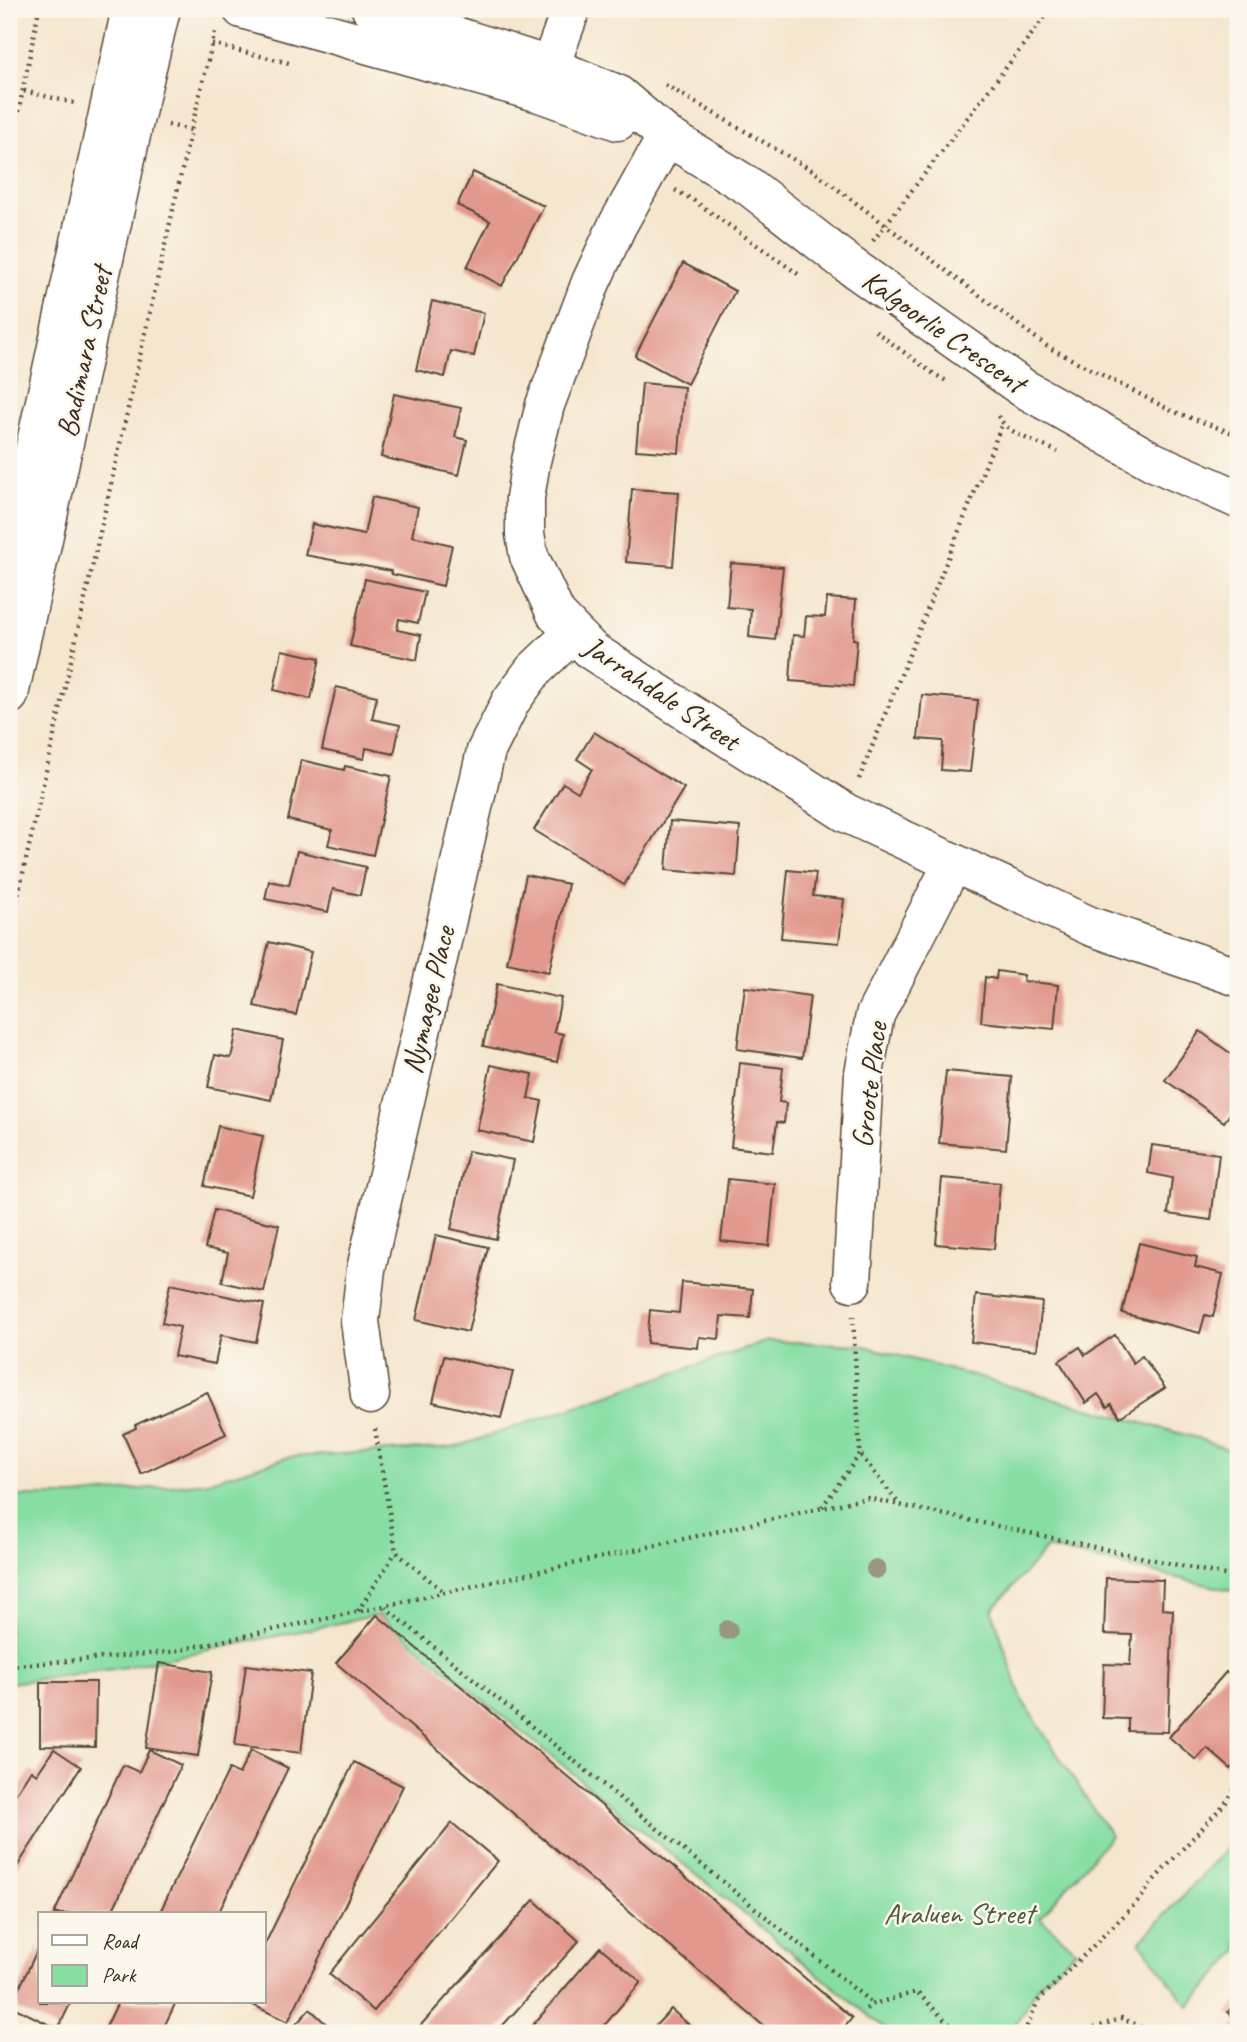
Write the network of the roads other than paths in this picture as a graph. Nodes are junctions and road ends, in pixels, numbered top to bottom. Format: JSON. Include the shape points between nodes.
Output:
{"nodes":[{"id":1,"x":131,"y":9,"type":"edge"},
{"id":2,"x":161,"y":9,"type":"edge"},
{"id":3,"x":242,"y":9,"type":"edge"},
{"id":4,"x":371,"y":9,"type":"edge"},
{"id":5,"x":570,"y":9,"type":"edge"},
{"id":6,"x":545,"y":79,"type":"junction"},
{"id":7,"x":667,"y":136,"type":"junction"},
{"id":8,"x":1238,"y":499,"type":"edge"},
{"id":9,"x":9,"y":566,"type":"edge"},
{"id":10,"x":573,"y":633,"type":"junction"},
{"id":11,"x":9,"y":695,"type":"edge"},
{"id":12,"x":954,"y":863,"type":"junction"},
{"id":13,"x":1238,"y":978,"type":"edge"},
{"id":14,"x":852,"y":1282,"type":"road end"},
{"id":15,"x":370,"y":1395,"type":"road end"}],
"edges":[{"from":1,"to":9,"type":"street","name":"Badimara Street"},
{"from":2,"to":11,"type":"street","name":"Badimara Street"},
{"from":3,"to":6,"type":"street","name":"Kalgoorlie Crescent"},
{"from":4,"to":6,"type":"street","name":"Kalgoorlie Crescent"},
{"from":5,"to":6,"type":"street"},
{"from":6,"to":7,"type":"street","name":"Kalgoorlie Crescent","via":[[617,94]]},
{"from":7,"to":8,"type":"street","name":"Kalgoorlie Crescent","via":[[750,187],[853,268],[1023,388],[1154,462]]},
{"from":7,"to":10,"type":"street","name":"Jarrahdale Street","via":[[591,282],[545,405],[531,461],[525,498],[529,556],[556,614]]},
{"from":10,"to":12,"type":"street","name":"Jarrahdale Street","via":[[592,651],[846,813]]},
{"from":10,"to":15,"type":"street","name":"Nymagee Place","via":[[511,701],[486,751],[366,1269],[360,1321]]},
{"from":12,"to":13,"type":"street","name":"Jarrahdale Street","via":[[1090,926]]},
{"from":12,"to":14,"type":"street","name":"Groote Place","via":[[875,1015],[864,1073]]}]}
